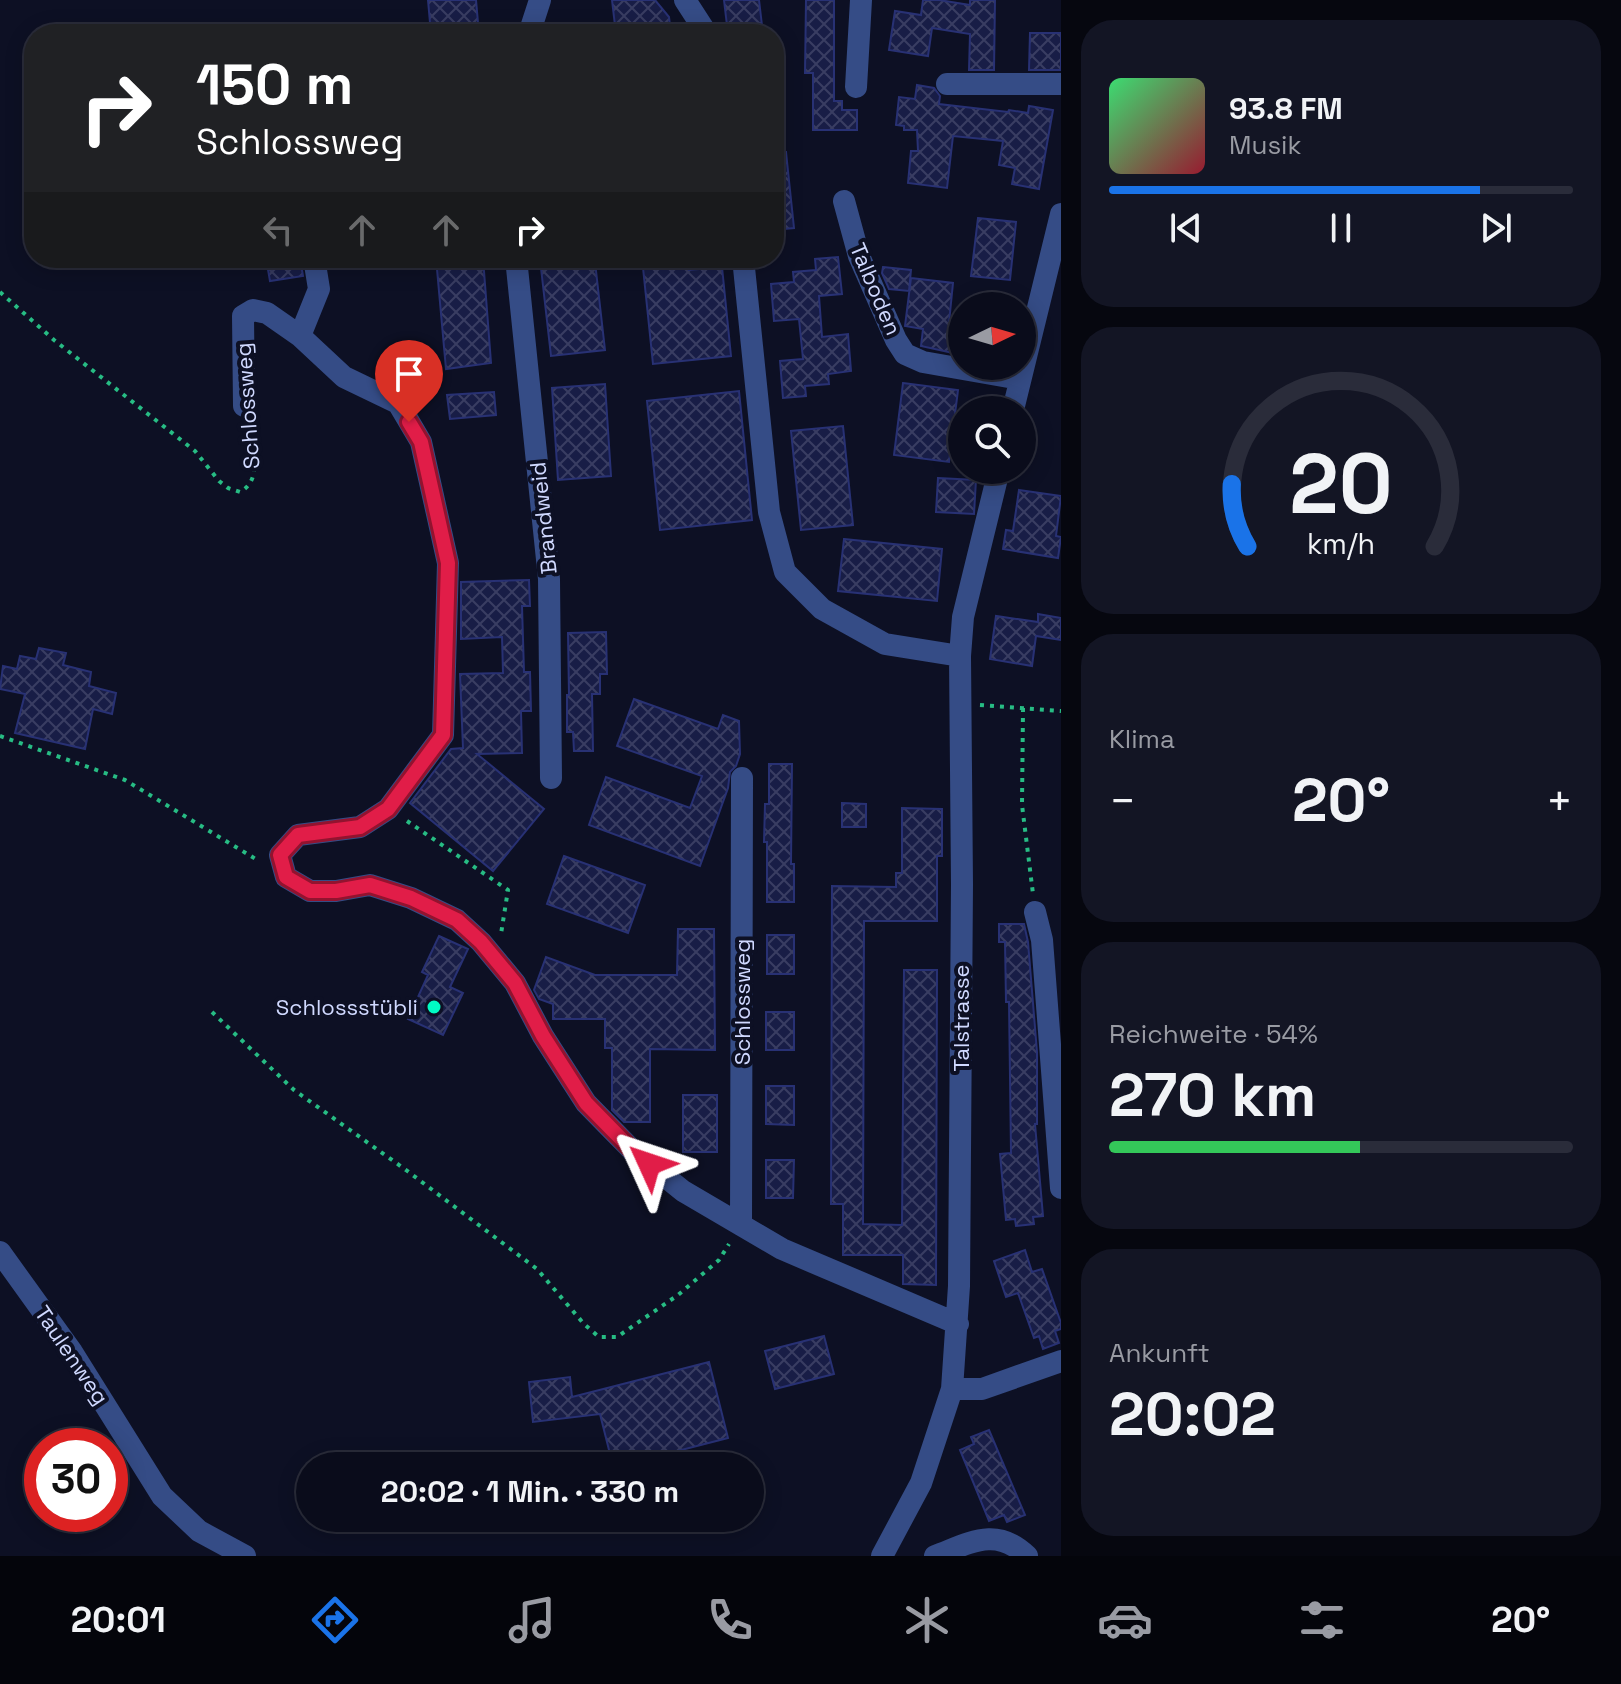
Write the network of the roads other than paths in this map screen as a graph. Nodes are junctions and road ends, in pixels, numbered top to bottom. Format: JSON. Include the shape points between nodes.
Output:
{"nodes":[{"id":1,"x":540,"y":0,"type":"edge"},
{"id":2,"x":685,"y":0,"type":"edge"},
{"id":3,"x":861,"y":0,"type":"edge"},
{"id":4,"x":532,"y":24,"type":"edge"},
{"id":5,"x":701,"y":24,"type":"edge"},
{"id":6,"x":947,"y":84,"type":"dead end"},
{"id":7,"x":1061,"y":84,"type":"edge"},
{"id":8,"x":856,"y":87,"type":"dead end"},
{"id":9,"x":844,"y":201,"type":"dead end"},
{"id":10,"x":1061,"y":214,"type":"edge"},
{"id":11,"x":316,"y":268,"type":"edge"},
{"id":12,"x":517,"y":268,"type":"edge"},
{"id":13,"x":744,"y":268,"type":"edge"},
{"id":14,"x":1036,"y":315,"type":"edge"},
{"id":15,"x":300,"y":336,"type":"junction"},
{"id":16,"x":948,"y":366,"type":"edge"},
{"id":17,"x":244,"y":406,"type":"road end"},
{"id":18,"x":996,"y":484,"type":"edge"},
{"id":19,"x":960,"y":656,"type":"junction"},
{"id":20,"x":551,"y":778,"type":"dead end"},
{"id":21,"x":742,"y":778,"type":"dead end"},
{"id":22,"x":1035,"y":912,"type":"road end"},
{"id":23,"x":1061,"y":1188,"type":"edge"},
{"id":24,"x":741,"y":1225,"type":"junction"},
{"id":25,"x":0,"y":1252,"type":"edge"},
{"id":26,"x":958,"y":1324,"type":"junction"},
{"id":27,"x":1061,"y":1361,"type":"edge"},
{"id":28,"x":952,"y":1389,"type":"junction"},
{"id":29,"x":245,"y":1556,"type":"edge"},
{"id":30,"x":882,"y":1556,"type":"edge"},
{"id":31,"x":935,"y":1556,"type":"edge"},
{"id":32,"x":1027,"y":1556,"type":"edge"}],
"edges":[{"from":1,"to":4,"type":"street"},
{"from":2,"to":5,"type":"street"},
{"from":3,"to":8,"type":"street"},
{"from":6,"to":7,"type":"street"},
{"from":9,"to":16,"type":"street","name":"Talboden","via":[[859,256],[896,340],[905,354]]},
{"from":10,"to":14,"type":"street"},
{"from":11,"to":15,"type":"street","via":[[319,289]]},
{"from":12,"to":20,"type":"street","name":"Brandweid","via":[[549,579]]},
{"from":13,"to":19,"type":"street","via":[[769,512],[785,572],[822,609],[885,644]]},
{"from":15,"to":17,"type":"street","name":"Schlossweg","via":[[267,313],[253,310],[243,316]]},
{"from":15,"to":24,"type":"street","name":"Schlossweg","via":[[344,377],[398,403],[421,442],[448,563],[443,735],[388,809],[360,827],[298,835],[280,855],[286,877],[310,891],[370,885],[457,920],[515,983],[586,1103],[683,1191]]},
{"from":18,"to":19,"type":"street","name":"Talstrasse","via":[[963,617]]},
{"from":19,"to":26,"type":"street","name":"Talstrasse"},
{"from":21,"to":24,"type":"street","name":"Schlossweg"},
{"from":22,"to":23,"type":"street","via":[[1042,940]]},
{"from":24,"to":26,"type":"street","via":[[782,1249]]},
{"from":25,"to":29,"type":"street","name":"Taulenweg","via":[[72,1352],[162,1496],[199,1531]]},
{"from":26,"to":28,"type":"street","name":"Talstrasse"},
{"from":27,"to":28,"type":"street","via":[[982,1389]]},
{"from":28,"to":30,"type":"street","name":"Talstrasse","via":[[921,1483]]},
{"from":31,"to":32,"type":"street","via":[[982,1538],[1004,1540]]}]}
